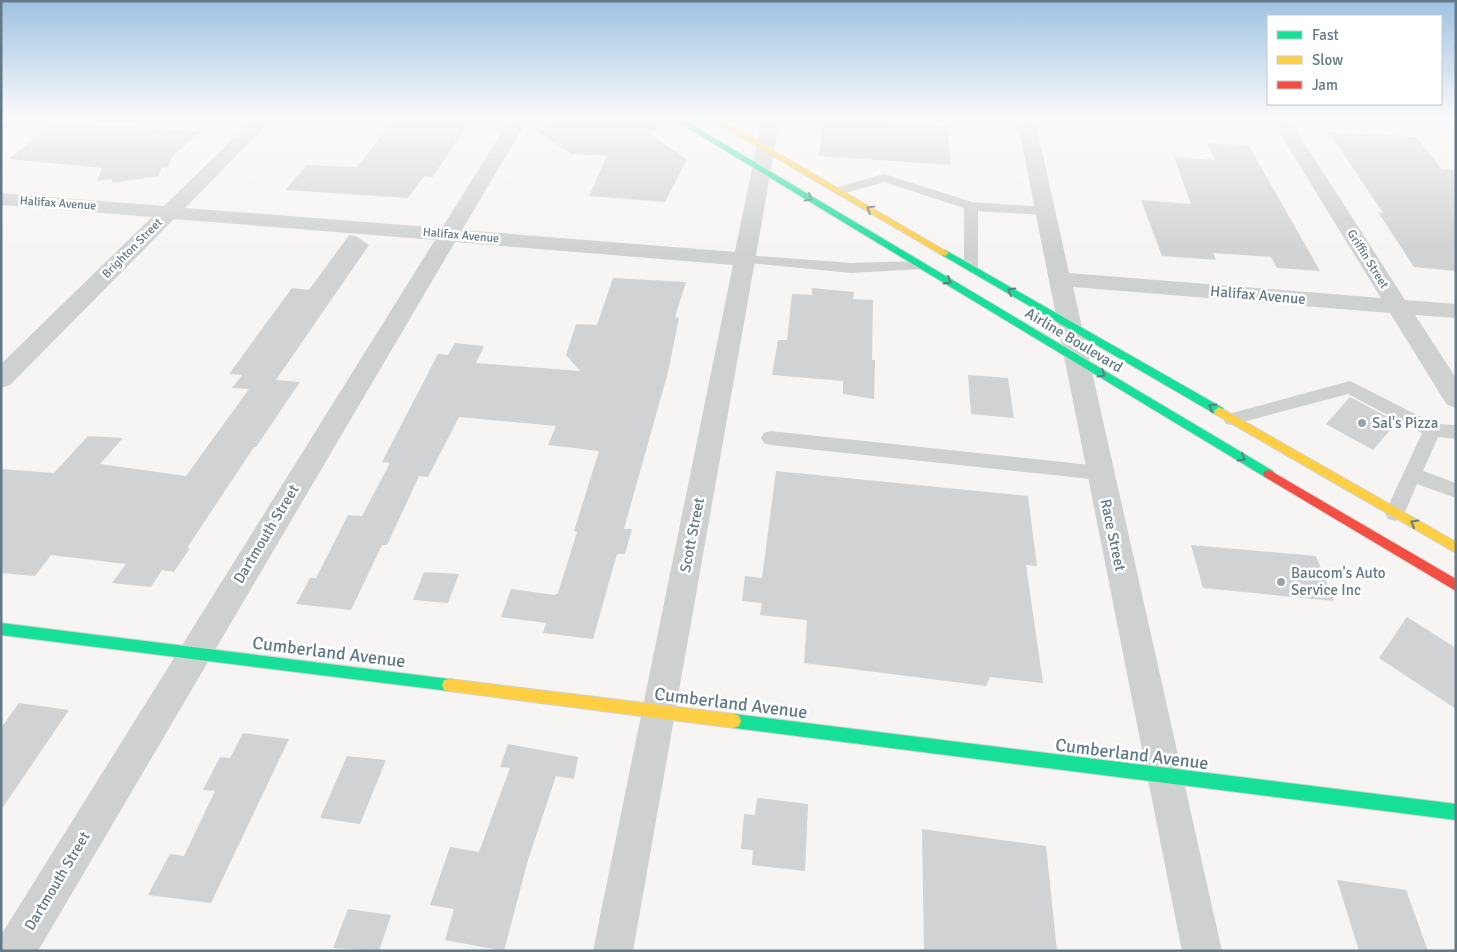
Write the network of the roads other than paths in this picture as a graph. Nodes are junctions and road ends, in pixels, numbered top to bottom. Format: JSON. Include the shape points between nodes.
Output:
{"nodes":[{"id":1,"x":218,"y":163,"type":"edge"},
{"id":2,"x":492,"y":163,"type":"edge"},
{"id":3,"x":762,"y":163,"type":"edge"},
{"id":4,"x":770,"y":163,"type":"edge"},
{"id":5,"x":774,"y":163,"type":"edge"},
{"id":6,"x":1035,"y":163,"type":"edge"},
{"id":7,"x":1308,"y":163,"type":"edge"},
{"id":8,"x":839,"y":191,"type":"junction"},
{"id":9,"x":1,"y":199,"type":"edge"},
{"id":10,"x":971,"y":206,"type":"junction"},
{"id":11,"x":1045,"y":211,"type":"junction"},
{"id":12,"x":168,"y":212,"type":"junction"},
{"id":13,"x":448,"y":234,"type":"junction"},
{"id":14,"x":744,"y":259,"type":"junction"},
{"id":15,"x":921,"y":265,"type":"junction"},
{"id":16,"x":971,"y":268,"type":"junction"},
{"id":17,"x":1060,"y":279,"type":"junction"},
{"id":18,"x":1398,"y":307,"type":"junction"},
{"id":19,"x":1456,"y":311,"type":"edge"},
{"id":20,"x":1069,"y":324,"type":"junction"},
{"id":21,"x":1076,"y":358,"type":"junction"},
{"id":22,"x":1,"y":379,"type":"edge"},
{"id":23,"x":1456,"y":399,"type":"edge"},
{"id":24,"x":1232,"y":419,"type":"junction"},
{"id":25,"x":1432,"y":430,"type":"junction"},
{"id":26,"x":1456,"y":432,"type":"edge"},
{"id":27,"x":770,"y":438,"type":"dead end"},
{"id":28,"x":1100,"y":473,"type":"junction"},
{"id":29,"x":1412,"y":475,"type":"junction"},
{"id":30,"x":1456,"y":491,"type":"edge"},
{"id":31,"x":1395,"y":513,"type":"junction"},
{"id":32,"x":1456,"y":548,"type":"edge"},
{"id":33,"x":1456,"y":586,"type":"edge"},
{"id":34,"x":1,"y":629,"type":"edge"},
{"id":35,"x":194,"y":653,"type":"junction"},
{"id":36,"x":658,"y":712,"type":"junction"},
{"id":37,"x":1164,"y":776,"type":"junction"},
{"id":38,"x":1456,"y":812,"type":"edge"},
{"id":39,"x":15,"y":951,"type":"edge"},
{"id":40,"x":612,"y":951,"type":"edge"},
{"id":41,"x":1202,"y":951,"type":"edge"}],
"edges":[{"from":1,"to":12,"type":"street","name":"Brighton Street"},
{"from":2,"to":13,"type":"street","name":"Dartmouth Street"},
{"from":3,"to":14,"type":"street","name":"Scott Street"},
{"from":4,"to":15,"type":"main road","name":"Airline Boulevard","one_way":true},
{"from":5,"to":8,"type":"main road","name":"Airline Boulevard"},
{"from":6,"to":11,"type":"street","name":"Race Street"},
{"from":7,"to":18,"type":"street","name":"Griffin Street"},
{"from":8,"to":10,"type":"lane","via":[[884,178]]},
{"from":16,"to":8,"type":"main road","name":"Airline Boulevard","one_way":true},
{"from":9,"to":12,"type":"street","name":"Halifax Avenue"},
{"from":10,"to":11,"type":"lane"},
{"from":10,"to":16,"type":"lane"},
{"from":11,"to":17,"type":"street","name":"Race Street"},
{"from":12,"to":13,"type":"street","name":"Halifax Avenue"},
{"from":12,"to":22,"type":"street","name":"Brighton Street"},
{"from":13,"to":14,"type":"street","name":"Halifax Avenue"},
{"from":13,"to":35,"type":"street","name":"Dartmouth Street"},
{"from":14,"to":15,"type":"lane","name":"Halifax Avenue","via":[[852,268]]},
{"from":14,"to":36,"type":"street","name":"Scott Street"},
{"from":15,"to":21,"type":"main road","name":"Airline Boulevard","one_way":true},
{"from":20,"to":16,"type":"main road","name":"Airline Boulevard","one_way":true},
{"from":17,"to":18,"type":"street","name":"Halifax Avenue"},
{"from":17,"to":20,"type":"street","name":"Race Street"},
{"from":18,"to":19,"type":"street","name":"Halifax Avenue"},
{"from":18,"to":23,"type":"street","name":"Griffin Street"},
{"from":20,"to":21,"type":"street","name":"Race Street"},
{"from":24,"to":20,"type":"main road","name":"Airline Boulevard","one_way":true},
{"from":21,"to":28,"type":"street","name":"Race Street"},
{"from":21,"to":33,"type":"main road","name":"Airline Boulevard","one_way":true},
{"from":24,"to":25,"type":"lane","via":[[1350,387]]},
{"from":24,"to":31,"type":"main road","name":"Airline Boulevard"},
{"from":25,"to":26,"type":"lane"},
{"from":25,"to":29,"type":"lane"},
{"from":27,"to":28,"type":"lane"},
{"from":28,"to":37,"type":"street","name":"Race Street"},
{"from":29,"to":30,"type":"lane"},
{"from":29,"to":31,"type":"lane"},
{"from":32,"to":31,"type":"main road","name":"Airline Boulevard","one_way":true},
{"from":34,"to":35,"type":"main road","name":"Cumberland Avenue"},
{"from":35,"to":36,"type":"main road","name":"Cumberland Avenue"},
{"from":35,"to":39,"type":"street","name":"Dartmouth Street"},
{"from":36,"to":37,"type":"main road","name":"Cumberland Avenue"},
{"from":36,"to":40,"type":"street","name":"Scott Street"},
{"from":37,"to":38,"type":"main road","name":"Cumberland Avenue"},
{"from":37,"to":41,"type":"street","name":"Race Street"}]}
